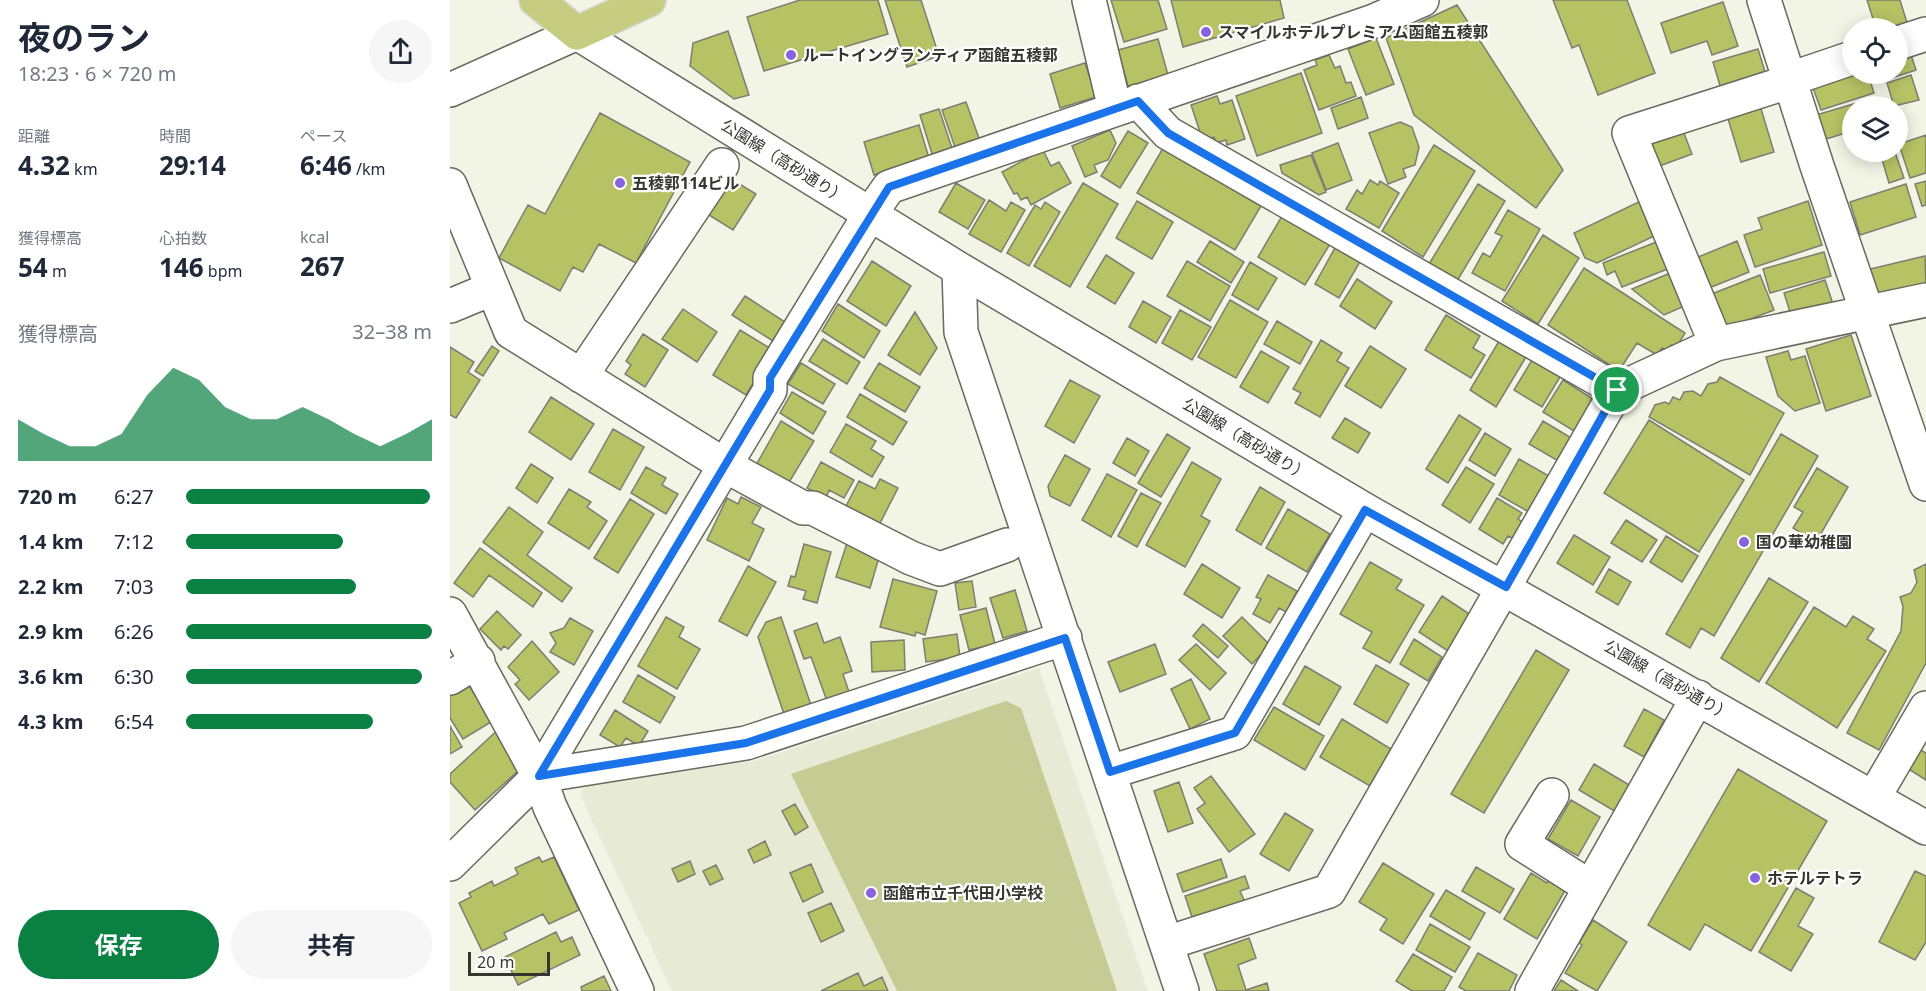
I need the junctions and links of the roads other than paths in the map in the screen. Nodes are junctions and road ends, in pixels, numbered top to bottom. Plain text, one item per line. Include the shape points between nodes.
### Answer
1 (536, 0) edge
2 (649, 0) edge
3 (1089, 0) edge
4 (1422, 0) edge
5 (1764, 0) edge
6 (577, 33) junction
7 (1926, 33) edge
8 (1908, 39) edge
9 (1842, 61) edge
10 (1783, 82) junction
11 (450, 90) edge
12 (1127, 105) junction
13 (722, 165) dead end
14 (450, 185) edge
15 (870, 214) junction
16 (959, 269) junction
17 (491, 289) junction
18 (1926, 300) edge
19 (450, 306) edge
20 (1868, 313) junction
21 (1716, 344) junction
22 (581, 376) junction
23 (1617, 390) junction
24 (726, 466) junction
25 (1926, 484) edge
26 (1365, 510) junction
27 (1007, 545) dead end
28 (1506, 587) junction
29 (450, 614) edge
30 (1065, 638) junction
31 (478, 661) junction
32 (450, 678) edge
33 (1698, 697) junction
34 (1926, 708) edge
35 (1110, 772) junction
36 (539, 776) junction
37 (1552, 795) dead end
38 (1874, 797) junction
39 (1926, 828) edge
40 (450, 864) edge
41 (1590, 887) junction
42 (1167, 943) junction
43 (638, 991) edge
44 (1182, 991) edge
45 (1532, 991) edge

1 - 6 main road
2 - 6 main road
3 - 12 street
4 - 12 street via 1374,21
5 - 10 street
6 - 11 street
6 - 15 street, 公園線（高砂通り）
7 - 8 street
9 - 10 street
10 - 20 street
10 - 21 street via 1629,133
12 - 15 street via 889,187
12 - 23 street via 1168,133
13 - 22 street
14 - 17 street
15 - 16 street, 公園線（高砂通り）
15 - 24 street via 770,378 770,390
16 - 26 street, 公園線（高砂通り）
16 - 30 street via 961,332
17 - 19 street
17 - 22 street via 511,332
18 - 20 street
20 - 21 street
20 - 25 street
21 - 23 street
22 - 24 street
23 - 28 street
24 - 27 street via 802,508 813,508 940,569
24 - 36 street
26 - 28 street, 公園線（高砂通り）
26 - 35 street via 1235,733
28 - 33 street, 公園線（高砂通り）
28 - 42 street via 1329,891
29 - 31 street
30 - 35 street
30 - 36 street via 746,743
31 - 32 street
31 - 36 street
33 - 38 street, 公園線（高砂通り）
33 - 41 street
34 - 38 street
35 - 42 street
36 - 40 street
36 - 43 street
37 - 41 street via 1522,844
38 - 39 street, 公園線（高砂通り）
41 - 45 street
42 - 44 street

